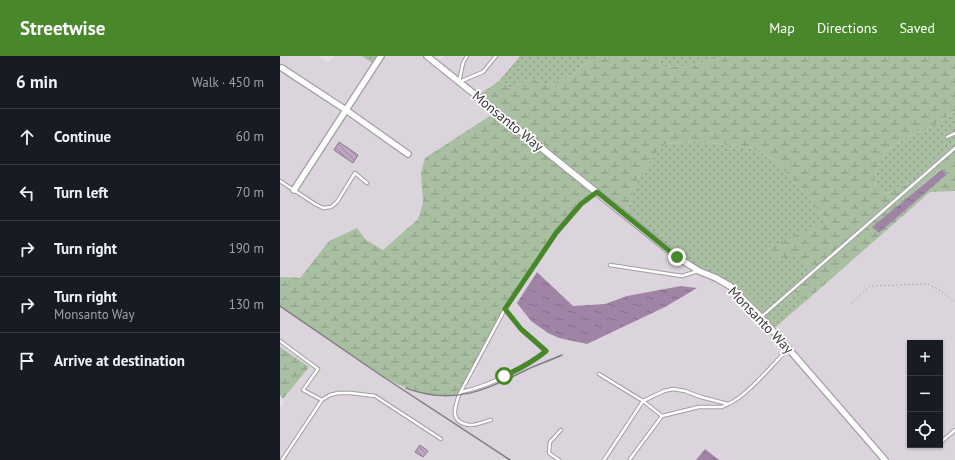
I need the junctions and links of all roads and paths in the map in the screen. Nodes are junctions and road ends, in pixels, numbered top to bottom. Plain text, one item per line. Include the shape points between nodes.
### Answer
1 (381, 56) edge
2 (427, 56) edge
3 (468, 56) edge
4 (496, 56) edge
5 (281, 67) edge
6 (459, 82) junction
7 (346, 110) junction
8 (955, 133) edge
9 (947, 137) dead end
10 (955, 148) edge
11 (408, 154) dead end
12 (280, 180) edge
13 (367, 183) dead end
14 (294, 190) junction
15 (597, 192) junction
16 (610, 266) dead end
17 (699, 271) junction
18 (955, 302) edge
19 (851, 303) dead end
20 (505, 309) junction
21 (761, 317) junction
22 (280, 341) edge
23 (788, 348) junction
24 (599, 374) dead end
25 (460, 392) junction
26 (322, 400) junction
27 (642, 401) junction
28 (728, 404) junction
29 (662, 416) junction
30 (491, 420) dead end
31 (561, 430) dead end
32 (955, 430) edge
33 (441, 439) dead end
34 (943, 440) edge
35 (630, 459) dead end
36 (282, 460) edge
37 (559, 460) edge
38 (604, 460) edge
39 (885, 460) edge

1 - 7 street
2 - 6 street, Monsanto Way
3 - 6 lane via 463,63
4 - 6 lane via 483,72
5 - 7 street
6 - 15 street, Monsanto Way
7 - 11 street
7 - 14 street
8 - 9 lane
10 - 21 lane
12 - 14 lane
13 - 14 lane via 355,174 337,202 331,207 323,208
15 - 17 street, Monsanto Way via 677,257
15 - 20 lane via 581,204 556,233
16 - 17 lane via 682,276
17 - 21 street, Monsanto Way via 730,286
18 - 19 path via 928,284 870,286
20 - 25 lane
20 - 25 lane via 521,329 546,351 520,369 483,386
21 - 23 street, Monsanto Way
22 - 26 lane via 318,369 303,390
23 - 28 lane via 759,380
23 - 39 street, Monsanto Way
24 - 27 lane
25 - 30 lane via 454,409 455,416 460,421 470,425
26 - 33 lane via 330,395 351,392 375,396
26 - 36 lane
27 - 28 lane via 673,389
27 - 29 lane
27 - 38 lane
28 - 29 lane via 722,407 699,407
29 - 35 lane
31 - 37 lane via 550,442 549,453
32 - 34 lane

